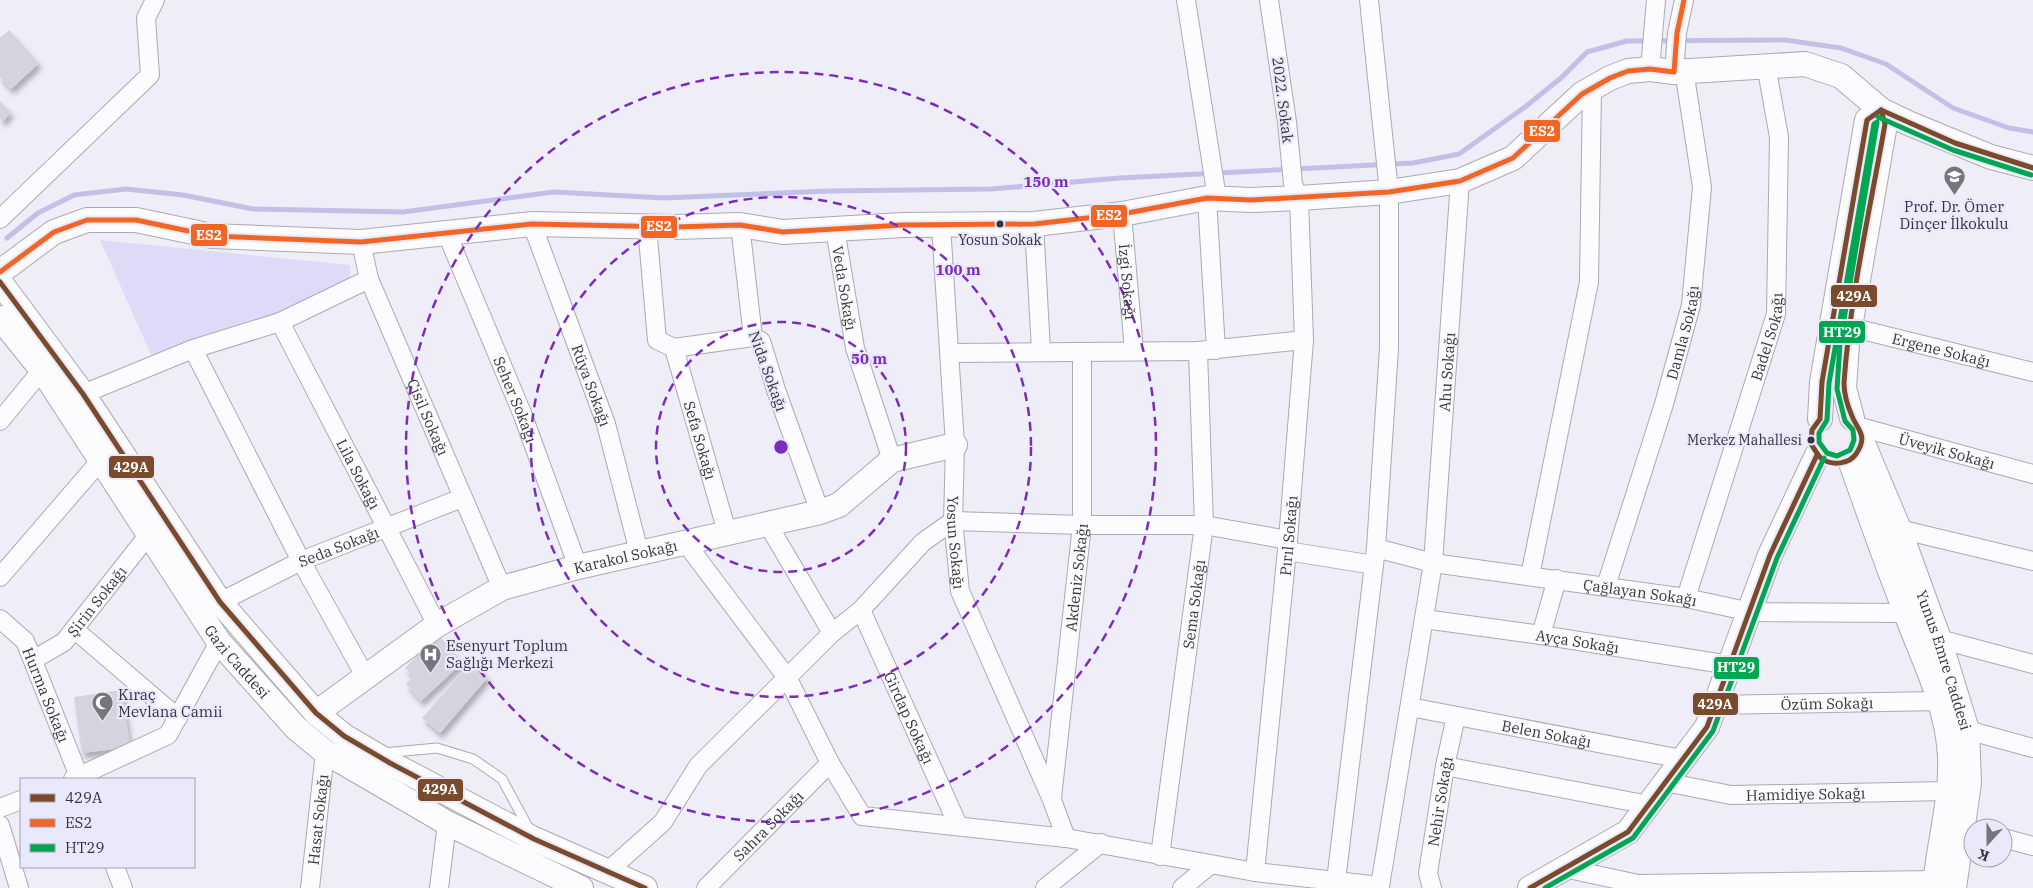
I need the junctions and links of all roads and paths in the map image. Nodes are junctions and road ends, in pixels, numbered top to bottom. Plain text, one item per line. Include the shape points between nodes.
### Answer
1 (155, 0) edge
2 (1186, 0) edge
3 (1269, 0) edge
4 (1369, 0) edge
5 (1656, 0) edge
6 (1684, 0) edge
7 (1650, 65) junction
8 (1766, 65) junction
9 (1678, 67) junction
10 (1592, 88) junction
11 (1881, 110) junction
12 (2033, 168) edge
13 (1460, 181) junction
14 (1388, 187) junction
15 (1296, 191) junction
16 (1214, 195) junction
17 (1122, 214) junction
18 (0, 219) edge
19 (532, 224) junction
20 (1034, 224) junction
21 (740, 225) junction
22 (941, 225) junction
23 (647, 226) junction
24 (835, 229) junction
25 (446, 234) junction
26 (361, 242) junction
27 (0, 272) edge
28 (368, 279) junction
29 (0, 282) edge
30 (0, 318) edge
31 (280, 322) junction
32 (1850, 327) junction
33 (753, 337) junction
34 (1304, 340) junction
35 (674, 348) junction
36 (192, 349) junction
37 (1134, 350) junction
38 (1216, 350) junction
39 (1041, 351) junction
40 (1198, 351) junction
41 (1082, 352) junction
42 (950, 353) junction
43 (42, 370) junction
44 (2033, 372) edge
45 (83, 394) junction
46 (1820, 419) junction
47 (0, 421) edge
48 (1856, 437) junction
49 (955, 446) junction
50 (1817, 455) junction
51 (892, 460) junction
52 (100, 461) junction
53 (2033, 474) edge
54 (462, 498) junction
55 (820, 512) junction
56 (953, 521) junction
57 (767, 523) junction
58 (1082, 525) junction
59 (1204, 525) junction
60 (387, 528) junction
61 (1899, 529) junction
62 (727, 532) junction
63 (150, 533) junction
64 (685, 542) junction
65 (1287, 546) junction
66 (1376, 548) junction
67 (639, 552) junction
68 (300, 561) junction
69 (2033, 561) edge
70 (1434, 563) junction
71 (1374, 565) junction
72 (578, 567) junction
73 (1530, 576) junction
74 (0, 577) edge
75 (1556, 579) junction
76 (1606, 586) junction
77 (502, 588) junction
78 (1686, 598) junction
79 (220, 602) junction
80 (861, 610) junction
81 (1750, 612) junction
82 (1906, 614) junction
83 (0, 619) edge
84 (1424, 619) junction
85 (438, 625) junction
86 (74, 629) junction
87 (832, 633) junction
88 (1541, 635) junction
89 (1939, 640) junction
90 (219, 642) junction
91 (33, 660) junction
92 (2033, 664) edge
93 (1730, 665) junction
94 (365, 676) junction
95 (788, 679) junction
96 (1940, 700) junction
97 (1715, 705) junction
98 (1410, 707) junction
99 (316, 712) junction
100 (1456, 716) junction
101 (178, 718) junction
102 (1967, 730) junction
103 (2033, 748) edge
104 (325, 752) junction
105 (375, 754) junction
106 (1682, 759) junction
107 (830, 763) junction
108 (1445, 766) junction
109 (78, 778) edge
110 (80, 778) edge
111 (1665, 782) junction
112 (1949, 791) junction
113 (20, 800) edge
114 (1052, 800) junction
115 (1648, 804) junction
116 (0, 808) edge
117 (1967, 818) edge
118 (447, 823) junction
119 (0, 825) edge
120 (958, 825) junction
121 (1963, 837) edge
122 (534, 838) junction
123 (1066, 838) junction
124 (2013, 841) edge
125 (1102, 843) junction
126 (2033, 846) edge
127 (1160, 856) junction
128 (1210, 865) junction
129 (116, 868) edge
130 (1564, 868) junction
131 (608, 871) junction
132 (1255, 872) junction
133 (1332, 885) edge
134 (1942, 885) edge
135 (572, 886) edge
136 (19, 888) edge
137 (123, 888) edge
138 (310, 888) edge
139 (439, 888) edge
140 (644, 888) edge
141 (706, 888) edge
142 (1045, 888) edge
143 (1182, 888) edge
144 (1432, 888) edge
145 (1530, 888) edge

1 - 18 street via 146,18 150,75
2 - 16 street via 1212,158
3 - 15 street, 2022. Sokak
4 - 14 street
5 - 7 street
6 - 9 street, Damla Sokağı via 1677,33
7 - 9 street
7 - 10 street via 1610,78
8 - 9 street
8 - 11 street via 1805,64 1842,76
8 - 78 street, Badel Sokağı via 1779,138 1776,314
9 - 76 street, Damla Sokağı via 1702,187 1691,305 1664,404
10 - 13 street via 1513,158
10 - 73 street via 1589,282
11 - 12 street via 1941,138 1991,157
11 - 32 street via 1884,131
11 - 46 street via 1867,120 1822,382
13 - 14 street
13 - 70 street, Ahu Sokağı
14 - 15 street
14 - 66 street via 1389,348
15 - 16 street via 1251,200
15 - 34 street, Pırıl Sokağı
16 - 17 street
16 - 38 street
17 - 20 street
17 - 37 street, İzgi Sokağı
19 - 23 street
19 - 25 street
19 - 67 street, Rüya Sokağı via 606,424
20 - 22 street
20 - 39 street
21 - 23 street
21 - 24 street via 782,232
21 - 33 street, Nida Sokağı
22 - 24 street
22 - 42 street, Yosun Sokağı
23 - 35 street via 657,340
24 - 51 street, Veda Sokağı via 854,348
25 - 26 street
25 - 72 street, Seher Sokağı via 522,413
26 - 27 street via 212,236 136,220 87,220 54,232
26 - 28 street, Çisil Sokağı
28 - 31 street
28 - 54 street, Çisil Sokağı
29 - 45 street, Gazi Caddesi
30 - 43 street, Gazi Caddesi
31 - 36 street
31 - 60 street, Lila Sokağı
32 - 44 street, Ergene Sokağı
32 - 48 street via 1844,388
33 - 35 street
33 - 55 street, Nida Sokağı via 761,341
34 - 38 street
34 - 65 street, Pırıl Sokağı
35 - 62 street, Sefa Sokağı
36 - 45 street
36 - 68 street
37 - 40 street
37 - 41 street
38 - 40 street
39 - 41 street
39 - 42 street
40 - 59 street, Sema Sokağı
41 - 58 street, Akdeniz Sokağı
42 - 49 street, Yosun Sokağı
43 - 47 street
43 - 52 street, Gazi Caddesi
45 - 79 street, Gazi Caddesi
46 - 48 street via 1836,412
46 - 50 street via 1811,437
48 - 50 street via 1836,464
48 - 53 street, Üveyik Sokağı
48 - 61 street, Yunus Emre Caddesi
48 - 82 street, Yunus Emre Caddesi
49 - 51 street, Karakol Sokağı
49 - 56 street, Yosun Sokağı
50 - 81 street via 1770,555
51 - 55 street, Karakol Sokağı via 839,504
52 - 63 street, Gazi Caddesi
52 - 74 street
54 - 60 street, Seda Sokağı
54 - 77 street, Çisil Sokağı
55 - 57 street, Karakol Sokağı
56 - 58 street
56 - 80 street via 923,542
56 - 114 street, Yosun Sokağı via 960,591
57 - 62 street, Karakol Sokağı
57 - 87 street
58 - 59 street
58 - 114 street, Akdeniz Sokağı
59 - 65 street
59 - 127 street, Sema Sokağı
60 - 68 street, Seda Sokağı
60 - 85 street, Lila Sokağı
61 - 69 street
61 - 89 street, Yunus Emre Caddesi
62 - 64 street, Karakol Sokağı
63 - 86 street, Şirin Sokağı
63 - 90 street, Gazi Caddesi
64 - 67 street, Karakol Sokağı
64 - 95 street
65 - 71 street
65 - 132 street, Pırıl Sokağı
66 - 70 street, Çağlayan Sokağı
66 - 71 street
67 - 72 street, Karakol Sokağı
68 - 79 street, Seda Sokağı
68 - 94 street
70 - 73 street, Çağlayan Sokağı
70 - 84 street, Ahu Sokağı
71 - 133 street
72 - 77 street, Karakol Sokağı
73 - 75 street, Çağlayan Sokağı
75 - 76 street, Çağlayan Sokağı
75 - 88 street
76 - 78 street, Çağlayan Sokağı
77 - 85 street, Karakol Sokağı
78 - 81 street, Çağlayan Sokağı
79 - 99 street, Gazi Caddesi
80 - 87 street
80 - 120 street, Girdap Sokağı
81 - 82 street, Çağlayan Sokağı
81 - 93 street
82 - 96 street, Yunus Emre Caddesi
83 - 91 street, Hurma Sokağı via 25,641
84 - 88 street, Ayça Sokağı
84 - 98 street, Ahu Sokağı
85 - 94 street, Karakol Sokağı
86 - 91 street, Şirin Sokağı via 64,642
86 - 101 street
87 - 95 street
88 - 93 street, Ayça Sokağı
89 - 92 street
89 - 102 street, Yunus Emre Caddesi
90 - 101 street
90 - 104 street, Gazi Caddesi via 296,728
91 - 109 street, Hurma Sokağı
93 - 97 street
94 - 99 street, Karakol Sokağı
95 - 107 street
95 - 131 street via 698,766 663,822
96 - 97 street, Özüm Sokağı
96 - 112 street, Yunus Emre Caddesi via 1950,756
97 - 106 street via 1706,727
98 - 100 street, Belen Sokağı
98 - 133 street, Ahu Sokağı via 1380,886
99 - 105 street, Gazi Caddesi via 344,736
100 - 106 street, Belen Sokağı
100 - 108 street, Nehir Sokağı
101 - 110 street via 168,735
102 - 103 street
102 - 117 street, Yunus Emre Caddesi
104 - 118 street, Gazi Caddesi
104 - 138 street, Hasat Sokağı
105 - 122 street, Gazi Caddesi
105 - 122 lane via 437,748 473,759 502,779
106 - 111 street
107 - 120 street via 862,816
107 - 141 street, Sahra Sokağı
108 - 115 street
108 - 144 street, Nehir Sokağı via 1428,873
111 - 112 street, Hamidiye Sokağı via 1730,795
111 - 115 street
112 - 134 street, Yunus Emre Caddesi
113 - 116 street
114 - 123 street, Yosun Sokağı
115 - 130 street via 1628,832
118 - 135 street, Gazi Caddesi
118 - 139 street
119 - 136 street
120 - 123 street
121 - 134 street, Yunus Emre Caddesi
122 - 131 street, Gazi Caddesi
123 - 125 street
124 - 126 street
125 - 127 street
125 - 142 street
127 - 128 street
128 - 132 street
128 - 143 street
129 - 137 street
130 - 134 street via 1638,884
130 - 145 street
131 - 140 street, Gazi Caddesi
132 - 133 street

